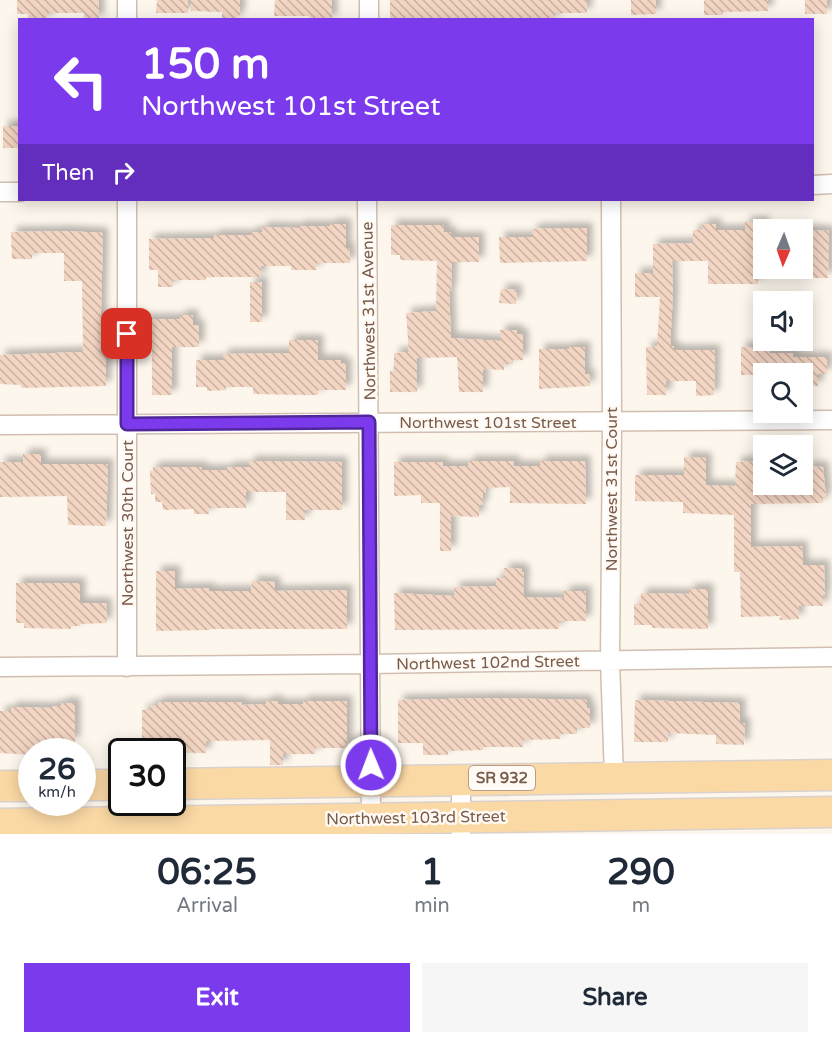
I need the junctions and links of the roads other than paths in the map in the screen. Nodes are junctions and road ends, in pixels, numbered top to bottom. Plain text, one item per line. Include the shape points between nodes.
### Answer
1 (127, 0) edge
2 (369, 0) edge
3 (127, 18) edge
4 (369, 18) edge
5 (832, 184) edge
6 (814, 185) edge
7 (0, 192) edge
8 (18, 192) edge
9 (127, 201) edge
10 (367, 201) edge
11 (610, 201) edge
12 (832, 420) edge
13 (369, 422) junction
14 (612, 423) junction
15 (127, 424) junction
16 (0, 425) edge
17 (832, 657) edge
18 (610, 660) junction
19 (369, 664) junction
20 (127, 666) junction
21 (0, 667) edge
22 (832, 775) edge
23 (614, 778) junction
24 (461, 779) junction
25 (371, 781) junction
26 (186, 784) edge
27 (0, 786) edge
28 (18, 786) edge
29 (832, 812) edge
30 (371, 818) junction
31 (74, 820) edge
32 (0, 824) edge
33 (655, 824) edge
34 (461, 825) edge
35 (270, 827) edge

1 - 3 street
2 - 4 street
5 - 6 street
7 - 8 street
9 - 15 street, Northwest 30th Court
10 - 13 street, Northwest 31st Avenue
11 - 14 street, Northwest 31st Court
12 - 14 street, Northwest 101st Street
13 - 14 street, Northwest 101st Street
13 - 15 street, Northwest 101st Street
13 - 19 street, Northwest 31st Avenue
14 - 18 street, Northwest 31st Court
15 - 16 street, Northwest 101st Street
15 - 20 street, Northwest 30th Court
17 - 18 street, Northwest 102nd Street
18 - 19 street, Northwest 102nd Street
18 - 23 street, Northwest 31st Court
19 - 20 street, Northwest 102nd Street
19 - 25 street, Northwest 31st Avenue
20 - 21 street, Northwest 102nd Street
22 - 23 main road, SR 932
23 - 24 main road, SR 932
24 - 25 main road, SR 932
24 - 34 street
25 - 26 main road, SR 932
25 - 30 street, Northwest 31st Avenue
27 - 28 main road
29 - 33 main road, Northwest 103rd Street
30 - 34 main road, Northwest 103rd Street
30 - 35 main road, Northwest 103rd Street
31 - 32 main road, Northwest 103rd Street
31 - 35 main road, Northwest 103rd Street
33 - 34 main road, Northwest 103rd Street

